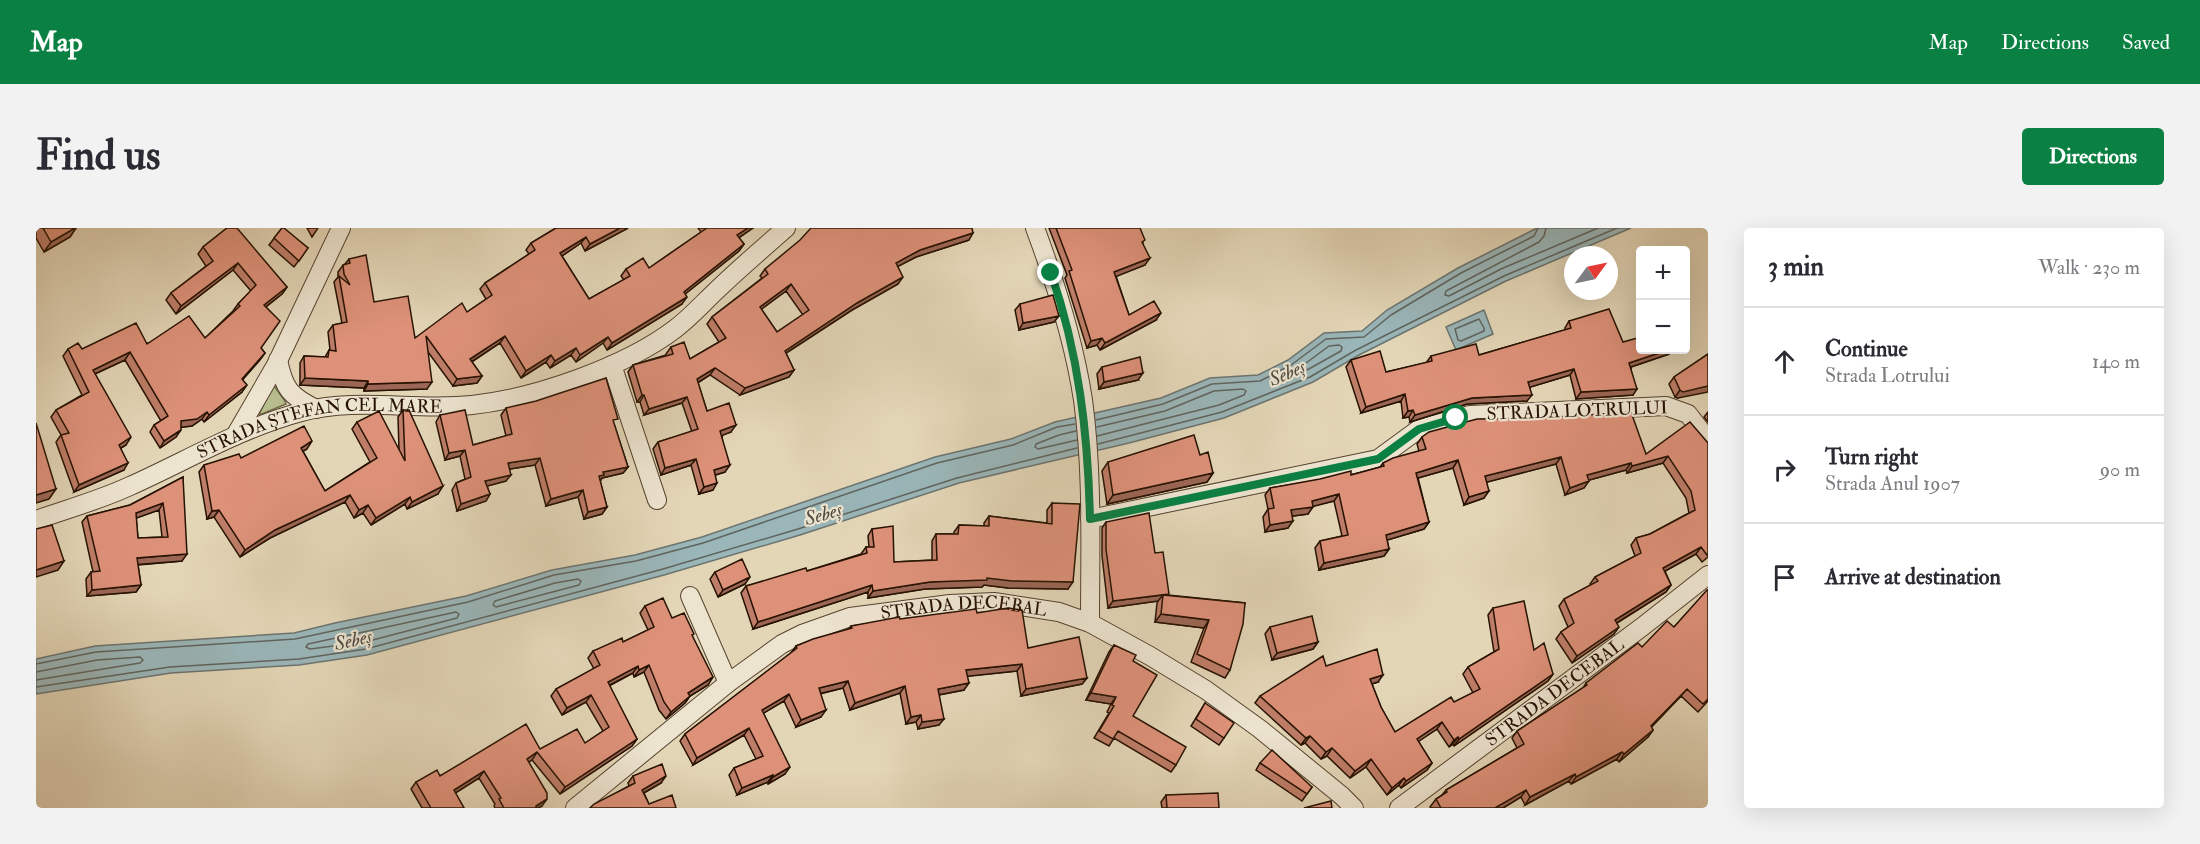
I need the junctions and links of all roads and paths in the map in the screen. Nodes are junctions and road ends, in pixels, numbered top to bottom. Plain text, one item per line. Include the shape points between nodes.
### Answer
1 (342, 228) edge
2 (786, 228) edge
3 (1035, 228) edge
4 (278, 360) junction
5 (612, 365) junction
6 (316, 408) junction
7 (235, 436) junction
8 (1708, 440) edge
9 (657, 500) dead end
10 (1090, 519) junction
11 (36, 520) edge
12 (1708, 575) edge
13 (690, 596) dead end
14 (1090, 623) junction
15 (728, 683) junction
16 (575, 808) edge
17 (1354, 808) edge
18 (1399, 808) edge

1 - 4 street
2 - 5 street, STRADA ȘTEFAN CEL MARE via 676,329
3 - 10 street via 1057,291 1083,400
4 - 6 street via 282,379 292,395
4 - 7 street
5 - 6 street, STRADA ȘTEFAN CEL MARE via 541,390 472,405 363,404
5 - 9 street
6 - 7 street, STRADA ȘTEFAN CEL MARE
7 - 11 street, STRADA ȘTEFAN CEL MARE via 128,487
8 - 10 street, STRADA LOTRULUI via 1688,414 1666,406 1470,415 1419,429 1378,459
10 - 14 street
12 - 18 street, STRADA DECEBAL
13 - 15 street
14 - 15 street, STRADA DECEBAL via 1059,612 994,602 850,617 782,644
14 - 17 street, STRADA DECEBAL via 1206,690
15 - 16 street, STRADA DECEBAL

